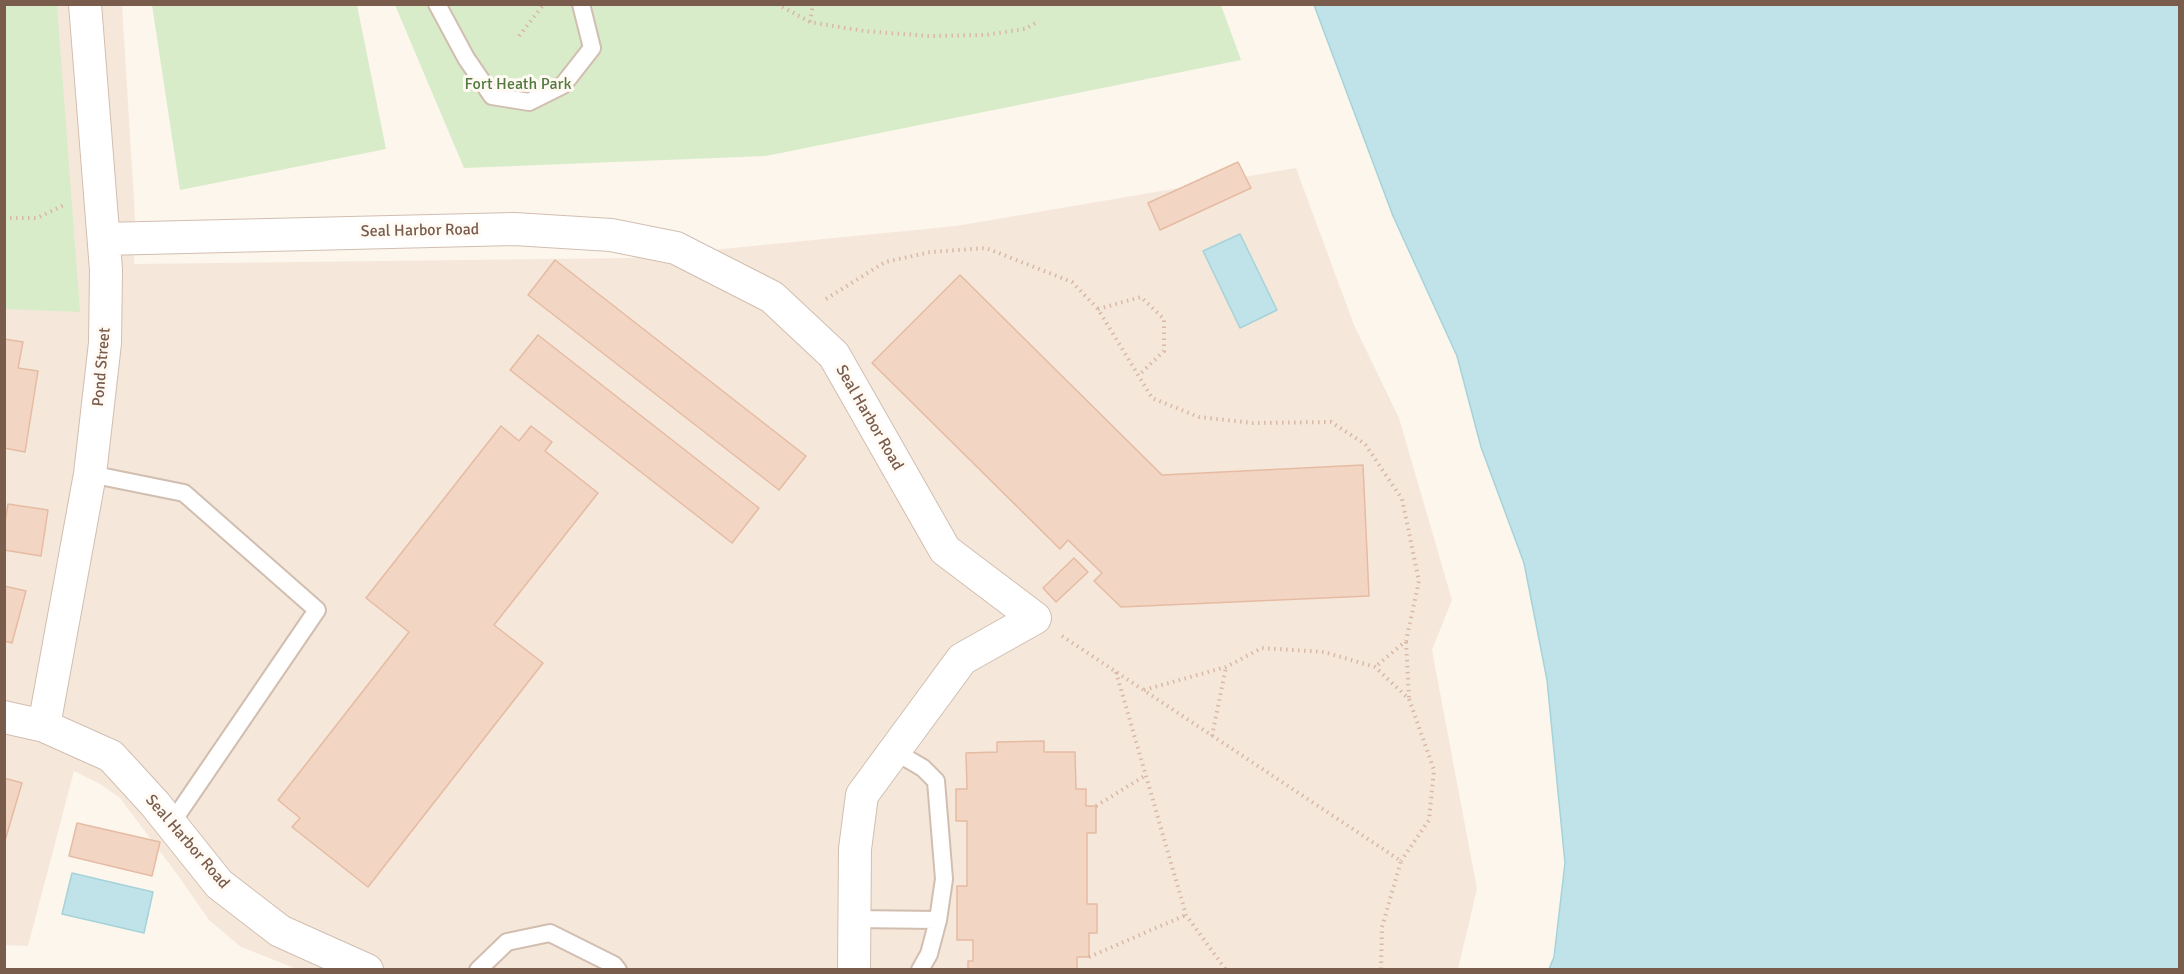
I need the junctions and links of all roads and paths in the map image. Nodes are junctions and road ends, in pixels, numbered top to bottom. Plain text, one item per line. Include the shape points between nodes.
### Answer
1 (85, 4) edge
2 (437, 4) edge
3 (544, 4) edge
4 (581, 4) edge
5 (777, 4) edge
6 (813, 4) edge
7 (1039, 21) dead end
8 (810, 22) junction
9 (519, 36) dead end
10 (99, 188) junction
11 (4, 219) edge
12 (104, 239) junction
13 (1098, 309) junction
14 (800, 323) junction
15 (1139, 375) junction
16 (90, 474) junction
17 (1035, 618) junction
18 (1406, 641) junction
19 (1226, 666) junction
20 (1374, 667) junction
21 (1116, 672) junction
22 (1143, 690) junction
23 (1409, 699) junction
24 (4, 717) edge
25 (44, 726) junction
26 (1212, 736) junction
27 (894, 751) junction
28 (1146, 776) junction
29 (1096, 806) dead end
30 (171, 824) junction
31 (1401, 861) junction
32 (1186, 915) junction
33 (854, 919) junction
34 (938, 920) junction
35 (1089, 957) dead end
36 (367, 969) edge
37 (478, 969) edge
38 (618, 969) edge
39 (854, 969) edge
40 (920, 969) edge
41 (1226, 969) edge
42 (1382, 969) edge

1 - 10 street, Pond Street
2 - 4 lane via 492,96 529,102 563,85 592,48
3 - 9 path
5 - 8 path
6 - 8 path
7 - 8 path via 1025,29 986,35 940,36 864,31
10 - 11 path via 37,218
10 - 12 street, Pond Street
12 - 14 street, Seal Harbor Road via 514,229 611,235 676,248 772,297
12 - 16 street, Pond Street via 105,343
13 - 14 path via 1072,282 986,248 931,252 885,262 822,302
13 - 15 path
13 - 15 path via 1141,297 1164,319 1164,351
14 - 17 street, Seal Harbor Road via 834,355 945,550
15 - 18 path via 1152,398 1199,417 1253,423 1330,422 1365,444 1402,499 1419,581
16 - 25 street, Pond Street
16 - 30 lane via 184,493 317,610
17 - 21 path
17 - 27 street via 962,659
18 - 20 path
18 - 23 path
19 - 20 path via 1262,648 1324,652
19 - 22 path
19 - 26 path
20 - 23 path
21 - 22 path
21 - 28 path
22 - 26 path
23 - 31 path via 1434,770 1429,820
24 - 25 street, Seal Harbor Road
25 - 30 street, Seal Harbor Road via 111,756
26 - 31 path
27 - 33 street via 862,795 855,849
27 - 34 lane via 923,768 936,781 944,879
28 - 29 path
28 - 32 path
30 - 36 street, Seal Harbor Road via 219,885 280,931
31 - 42 path via 1382,927
32 - 35 path
32 - 41 path
33 - 34 lane
33 - 39 street
34 - 40 lane via 929,954
37 - 38 lane via 507,942 550,933

